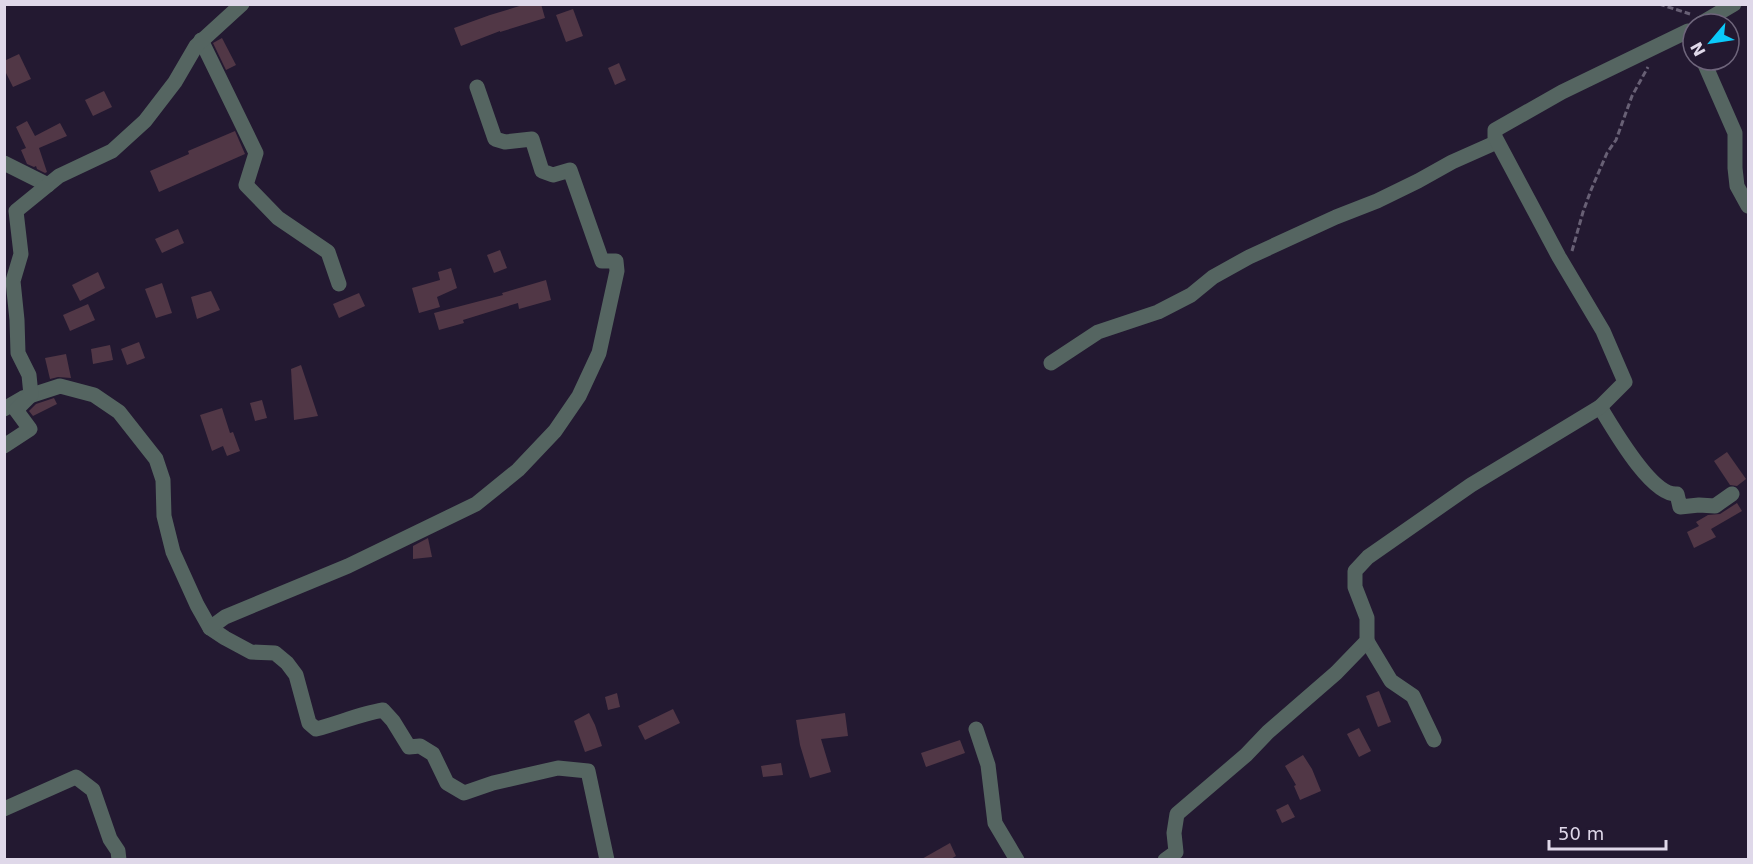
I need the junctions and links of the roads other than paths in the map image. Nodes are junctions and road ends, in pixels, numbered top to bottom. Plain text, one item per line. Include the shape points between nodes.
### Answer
1 (242, 4) edge
2 (1681, 36) edge
3 (201, 40) junction
4 (1708, 72) edge
5 (477, 87) dead end
6 (1497, 142) junction
7 (4, 164) edge
8 (48, 185) junction
9 (1749, 206) edge
10 (339, 284) dead end
11 (1051, 363) dead end
12 (31, 395) junction
13 (1600, 407) junction
14 (4, 409) edge
15 (4, 446) edge
16 (1732, 494) dead end
17 (210, 628) junction
18 (1367, 641) junction
19 (976, 729) dead end
20 (1434, 740) dead end
21 (4, 809) edge
22 (119, 860) edge
23 (608, 860) edge
24 (1017, 860) edge
25 (1165, 860) edge

1 - 3 street
2 - 6 street via 1562,92 1495,130
3 - 8 street via 145,121 112,151
3 - 10 street via 256,153 246,185 278,218 328,252
4 - 9 street via 1735,133 1737,186
5 - 17 street via 495,139 532,140 542,171 553,175 570,170 602,261 616,261 599,353 579,396 555,431 518,470 476,504 348,566 225,617
6 - 11 street via 1377,201 1249,257 1191,295 1158,312 1098,332
6 - 13 street via 1603,331 1625,382
7 - 8 street
8 - 12 street via 16,211 21,254 13,281 18,353 30,375
12 - 14 street
12 - 15 street via 16,410 30,429
12 - 17 street via 60,386 94,395 118,412 156,459 163,480 164,516 173,552
13 - 16 street via 1638,466 1657,486 1670,495 1677,494 1680,507 1715,506
13 - 18 street via 1471,485 1368,557 1355,571 1355,587 1367,618
17 - 23 street via 251,652 274,653 287,663 296,675 309,723 316,729 383,710 409,747 420,746 433,754 447,783 464,794 558,768 588,771
18 - 20 street via 1391,681 1413,696
18 - 25 street via 1177,814 1176,852
19 - 24 street via 988,765 995,823
21 - 22 street via 76,777 93,790

